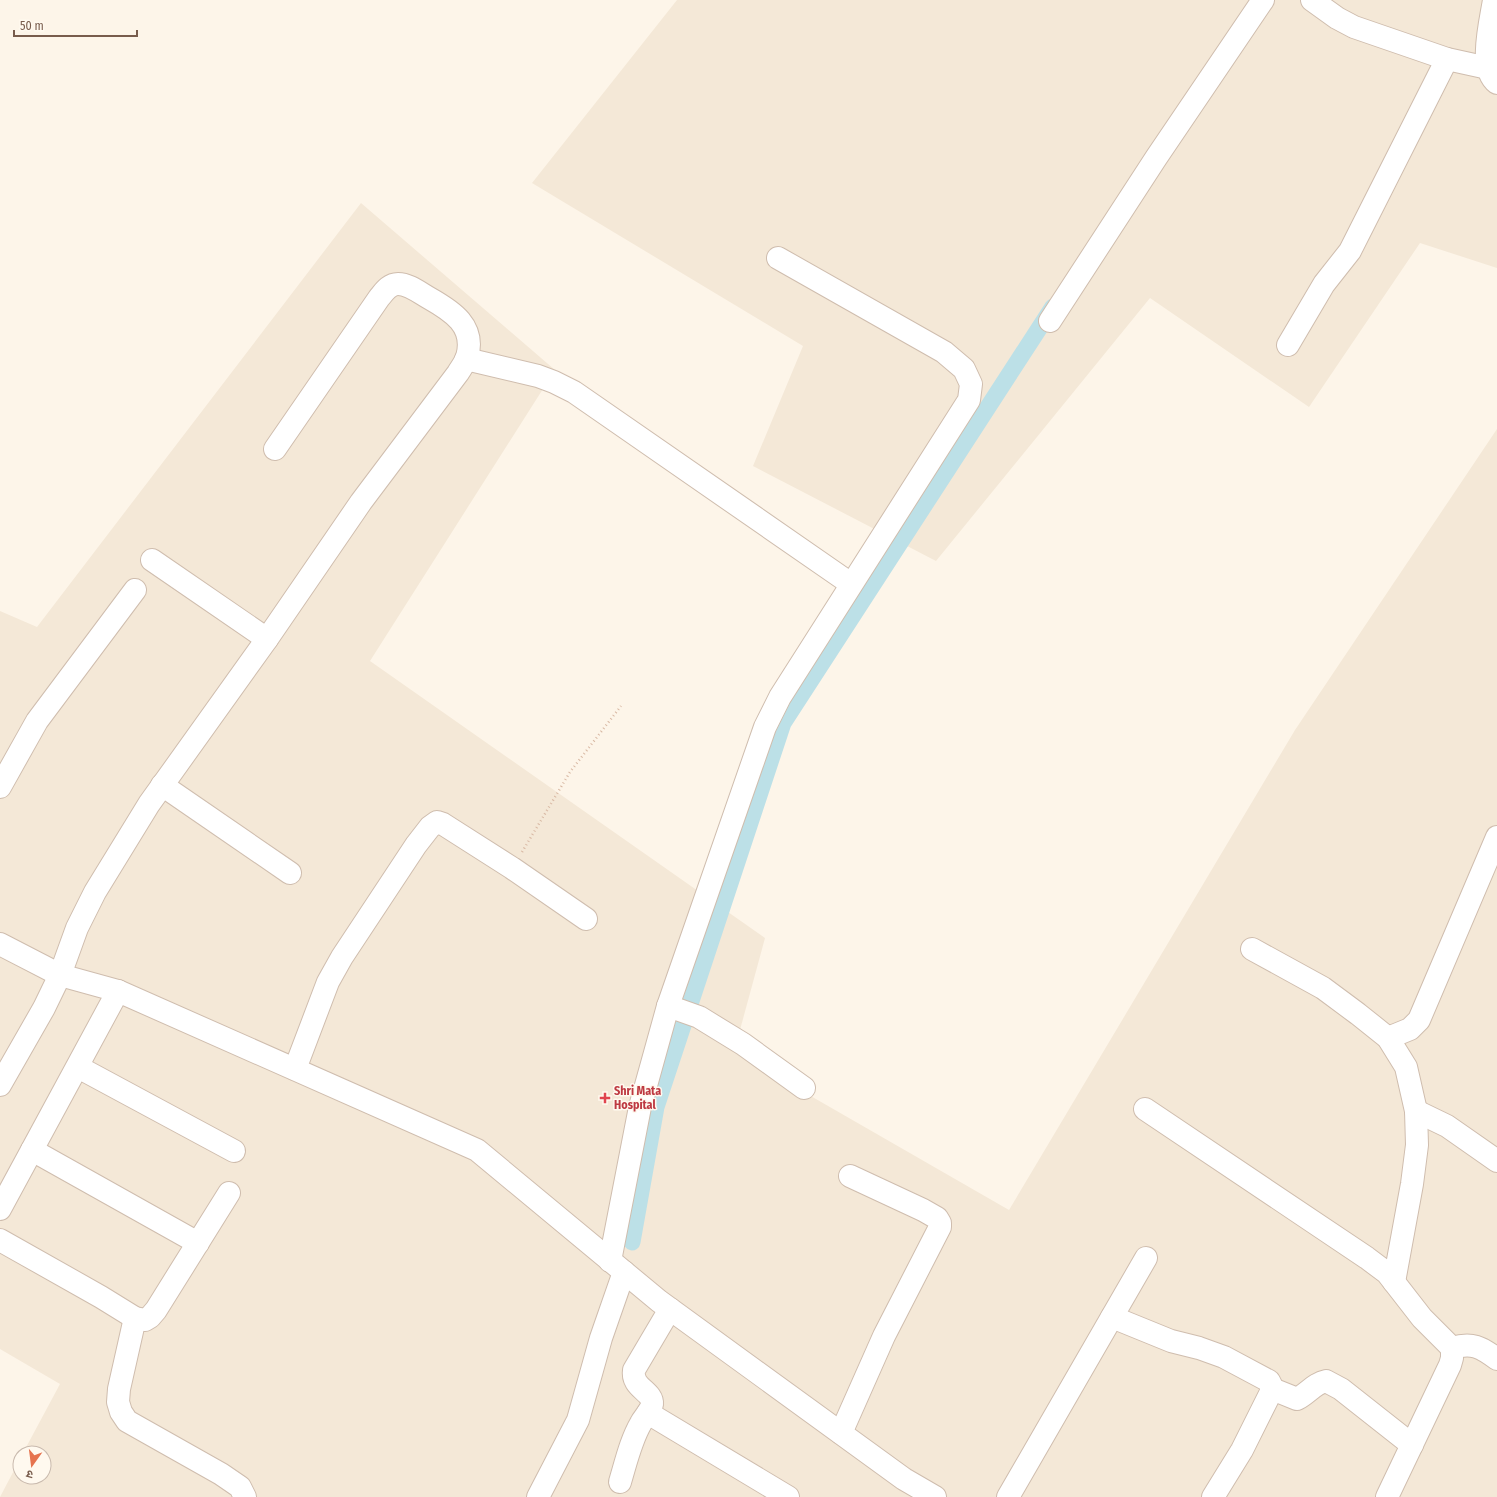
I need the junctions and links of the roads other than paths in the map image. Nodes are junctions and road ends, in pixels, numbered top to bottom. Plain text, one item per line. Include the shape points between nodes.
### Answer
1 (1263, 0) edge
2 (1312, 0) edge
3 (1494, 0) edge
4 (1447, 58) junction
5 (1493, 76) edge
6 (778, 258) dead end
7 (1050, 321) dead end
8 (1288, 345) dead end
9 (466, 358) junction
10 (275, 449) dead end
11 (152, 560) dead end
12 (851, 584) junction
13 (135, 590) dead end
14 (267, 639) junction
15 (162, 785) junction
16 (0, 787) edge
17 (1497, 837) edge
18 (290, 873) dead end
19 (586, 919) dead end
20 (0, 944) edge
21 (1252, 949) dead end
22 (60, 975) junction
23 (118, 991) junction
24 (677, 1009) junction
25 (1388, 1038) junction
26 (78, 1067) junction
27 (295, 1069) junction
28 (0, 1085) edge
29 (804, 1088) dead end
30 (1145, 1109) dead end
31 (1416, 1111) junction
32 (32, 1150) junction
33 (234, 1151) dead end
34 (1497, 1161) edge
35 (850, 1176) dead end
36 (229, 1193) dead end
37 (0, 1209) edge
38 (0, 1240) edge
39 (198, 1243) junction
40 (1146, 1258) dead end
41 (617, 1266) junction
42 (1394, 1282) junction
43 (670, 1309) junction
44 (1112, 1317) junction
45 (135, 1318) junction
46 (1452, 1348) junction
47 (1497, 1359) edge
48 (1272, 1389) junction
49 (648, 1413) junction
50 (841, 1433) junction
51 (1412, 1445) junction
52 (620, 1482) dead end
53 (246, 1497) edge
54 (538, 1497) edge
55 (788, 1497) edge
56 (935, 1497) edge
57 (1008, 1497) edge
58 (1213, 1497) edge
59 (1387, 1497) edge

1 - 7 street
2 - 4 street via 1336,18 1354,27
3 - 5 street via 1486,51
4 - 5 street
4 - 8 street via 1350,251 1320,290
6 - 12 street via 944,352 964,369 971,384 969,400
9 - 10 street via 469,343 466,331 459,319 447,308 409,287 397,284 388,287
9 - 12 street via 538,376 574,392
9 - 14 street via 458,374 361,502
11 - 14 street
12 - 24 street via 780,698 765,727
13 - 16 street via 37,721
14 - 15 street
15 - 18 street
15 - 22 street via 95,892 77,928
17 - 25 street via 1418,1020 1410,1028
19 - 27 street via 512,868 437,822 416,845 342,957 328,982
20 - 22 street
21 - 25 street via 1323,988
22 - 23 street
22 - 28 street
23 - 26 street
23 - 27 street
24 - 29 street via 699,1016
24 - 41 street via 640,1107
25 - 31 street via 1406,1067
26 - 32 street
26 - 33 street
27 - 41 street via 477,1150
30 - 42 street via 1367,1258 1387,1273
31 - 34 street via 1447,1126
31 - 42 street via 1417,1145 1412,1184
32 - 37 street
32 - 39 street
35 - 50 street via 923,1210 937,1218 940,1227 884,1336
36 - 39 street
38 - 45 street
39 - 45 street via 156,1310 145,1320
40 - 44 street
41 - 43 street
41 - 54 street via 578,1420
42 - 46 street via 1422,1318
43 - 49 street via 634,1370 636,1382 651,1399 652,1405
43 - 50 street
44 - 48 street via 1171,1341 1224,1357 1269,1381
44 - 57 street
45 - 53 street via 119,1389 118,1402 121,1412 127,1421 221,1474 240,1487
46 - 47 street via 1463,1344 1472,1345
46 - 51 street via 1450,1365
48 - 51 street via 1297,1399 1317,1384 1326,1381 1341,1389
48 - 58 street via 1242,1450
49 - 52 street via 637,1430
49 - 55 street
50 - 56 street via 904,1479
51 - 59 street

